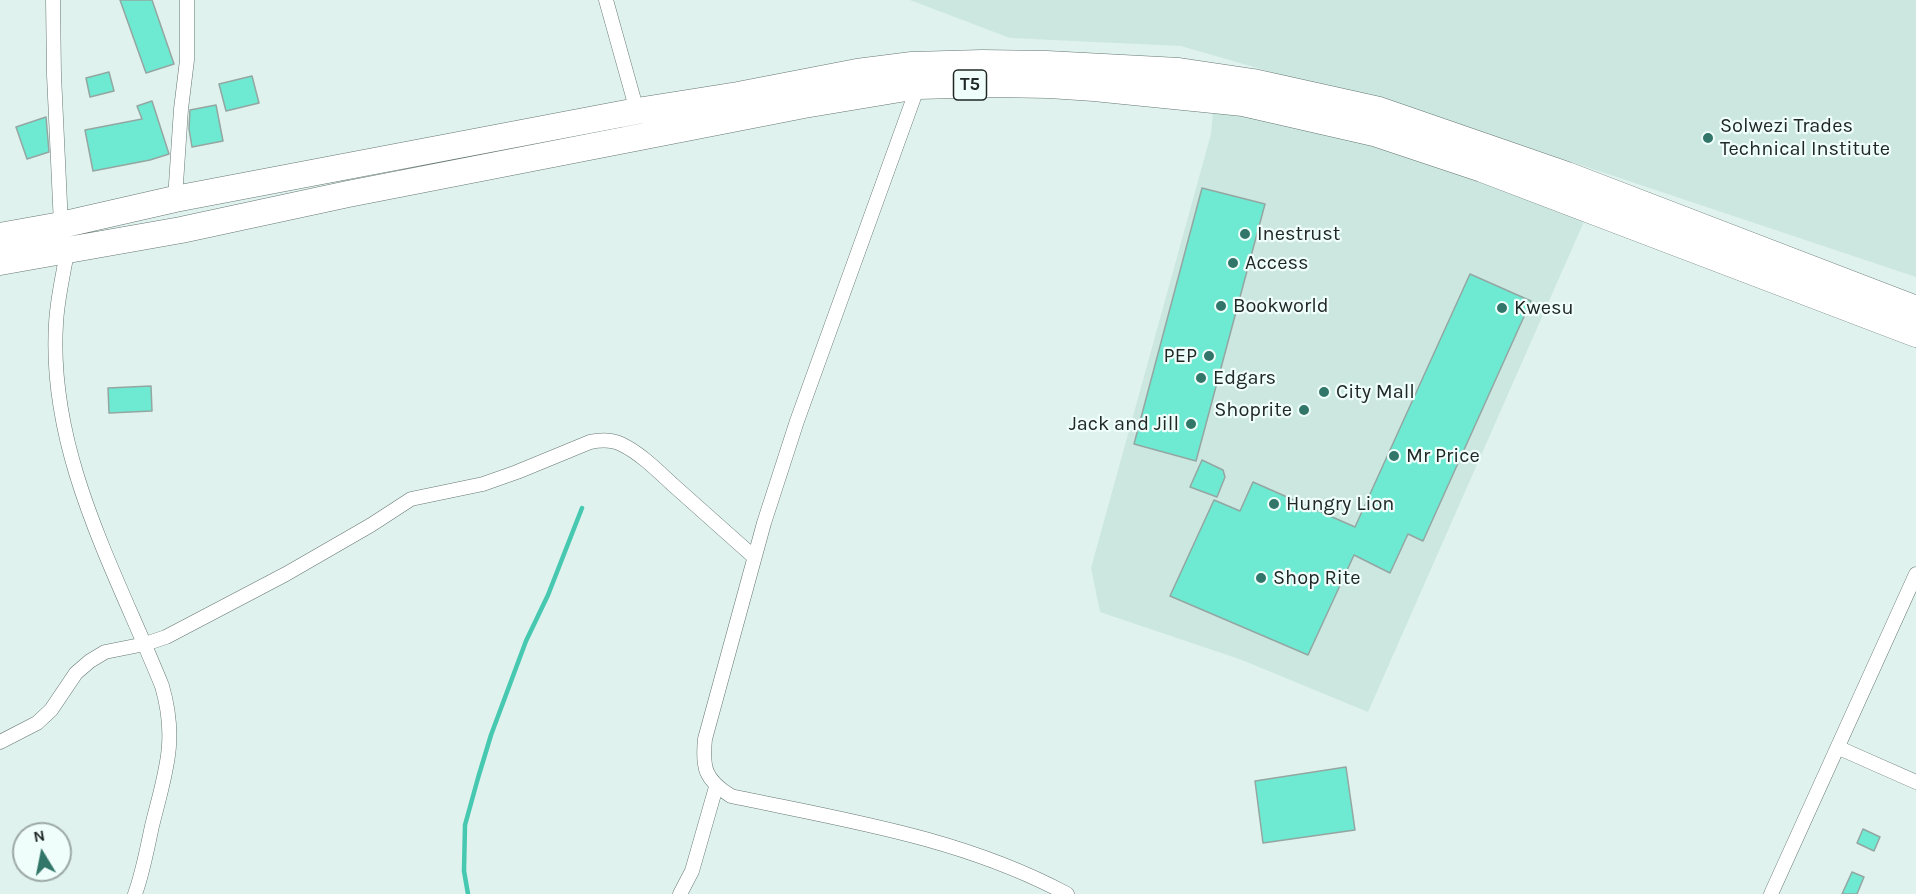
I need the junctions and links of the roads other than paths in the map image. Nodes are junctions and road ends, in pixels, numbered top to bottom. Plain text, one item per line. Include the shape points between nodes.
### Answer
1 (53, 0) edge
2 (187, 0) edge
3 (606, 0) edge
4 (918, 86) junction
5 (637, 111) junction
6 (175, 199) junction
7 (61, 225) junction
8 (0, 236) edge
9 (67, 252) junction
10 (0, 262) edge
11 (1916, 309) edge
12 (1916, 334) edge
13 (754, 557) junction
14 (1916, 574) edge
15 (145, 644) junction
16 (0, 742) edge
17 (1839, 748) junction
18 (1916, 782) edge
19 (716, 787) junction
20 (135, 894) edge
21 (680, 894) edge
22 (1067, 894) edge
23 (1771, 894) edge

1 - 7 street
2 - 6 street via 187,60
3 - 5 street
4 - 9 highway, T5 via 804,105
4 - 12 highway, T5 via 1094,88 1244,104 1316,118 1482,169
4 - 13 street via 797,421
5 - 6 highway, T5
5 - 11 highway, T5 via 912,65 981,63 1179,71 1253,82 1379,110 1497,150
6 - 7 highway, T5
7 - 8 highway, T5
9 - 10 highway, T5
9 - 15 street via 56,324 56,368 63,418 78,482 105,556
13 - 15 street via 644,460 620,443 602,440 483,483 411,499 286,574 166,637
13 - 19 street via 705,739 705,773
14 - 17 street
15 - 16 street via 105,652 90,661 76,673 44,717
15 - 20 street via 168,708 170,745
17 - 18 street
17 - 23 street
19 - 21 street via 692,871
19 - 22 street via 730,795 962,849

